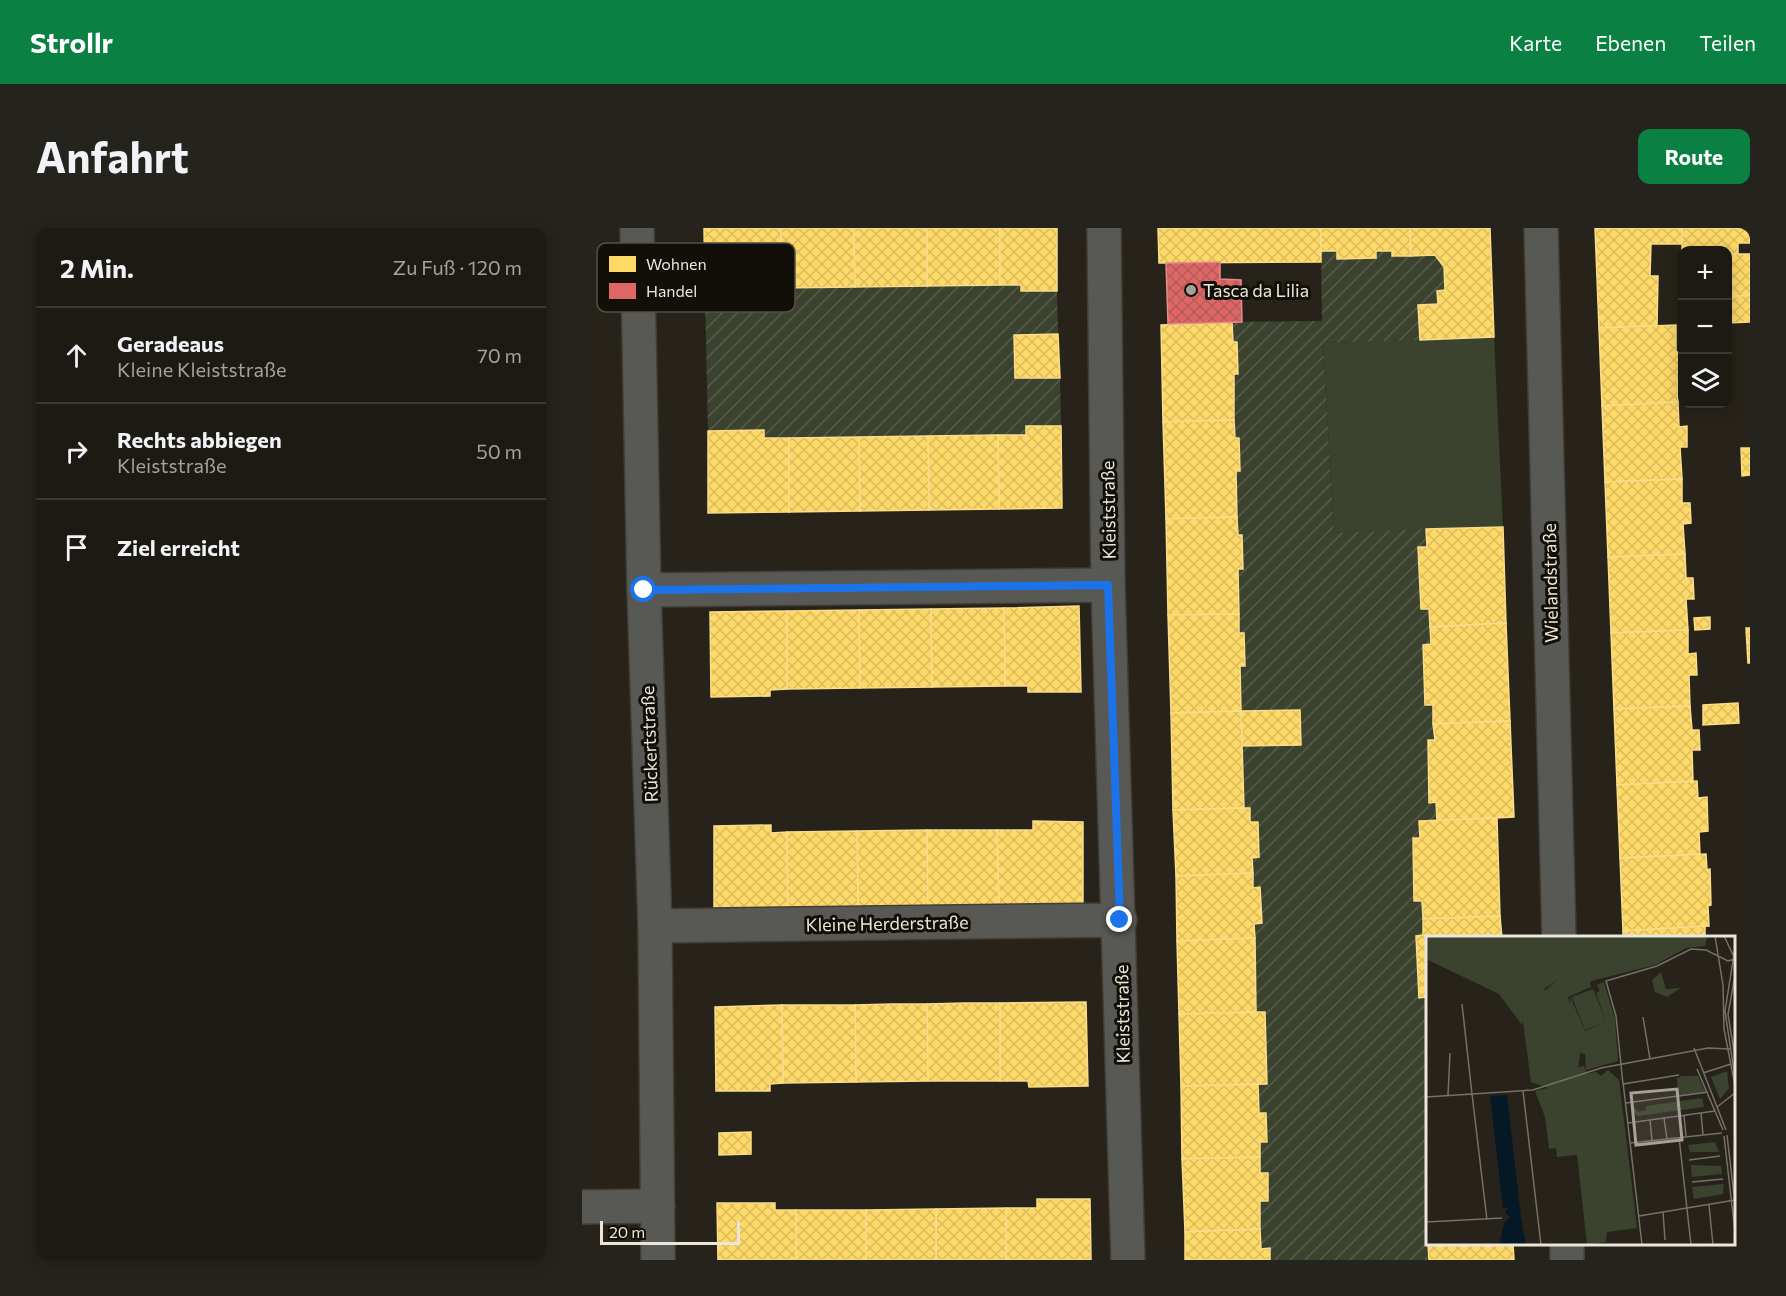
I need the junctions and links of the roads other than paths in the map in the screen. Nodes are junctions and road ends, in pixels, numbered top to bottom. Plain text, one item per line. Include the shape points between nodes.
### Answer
1 (637, 228) edge
2 (1104, 228) edge
3 (1541, 228) edge
4 (637, 243) edge
5 (639, 312) edge
6 (1108, 585) junction
7 (644, 590) junction
8 (1120, 920) junction
9 (655, 926) junction
10 (1559, 936) edge
11 (658, 1206) junction
12 (582, 1207) edge
13 (658, 1260) edge
14 (1128, 1260) edge

1 - 4 street, Rückertstraße
2 - 6 street, Kleiststraße
3 - 10 street, Wielandstraße
5 - 7 street, Rückertstraße
6 - 7 street
6 - 8 street, Kleiststraße
7 - 9 street, Rückertstraße
8 - 9 street, Kleine Herderstraße
8 - 14 street, Kleiststraße
9 - 11 street, Rückertstraße
11 - 12 street
11 - 13 street, Rückertstraße

